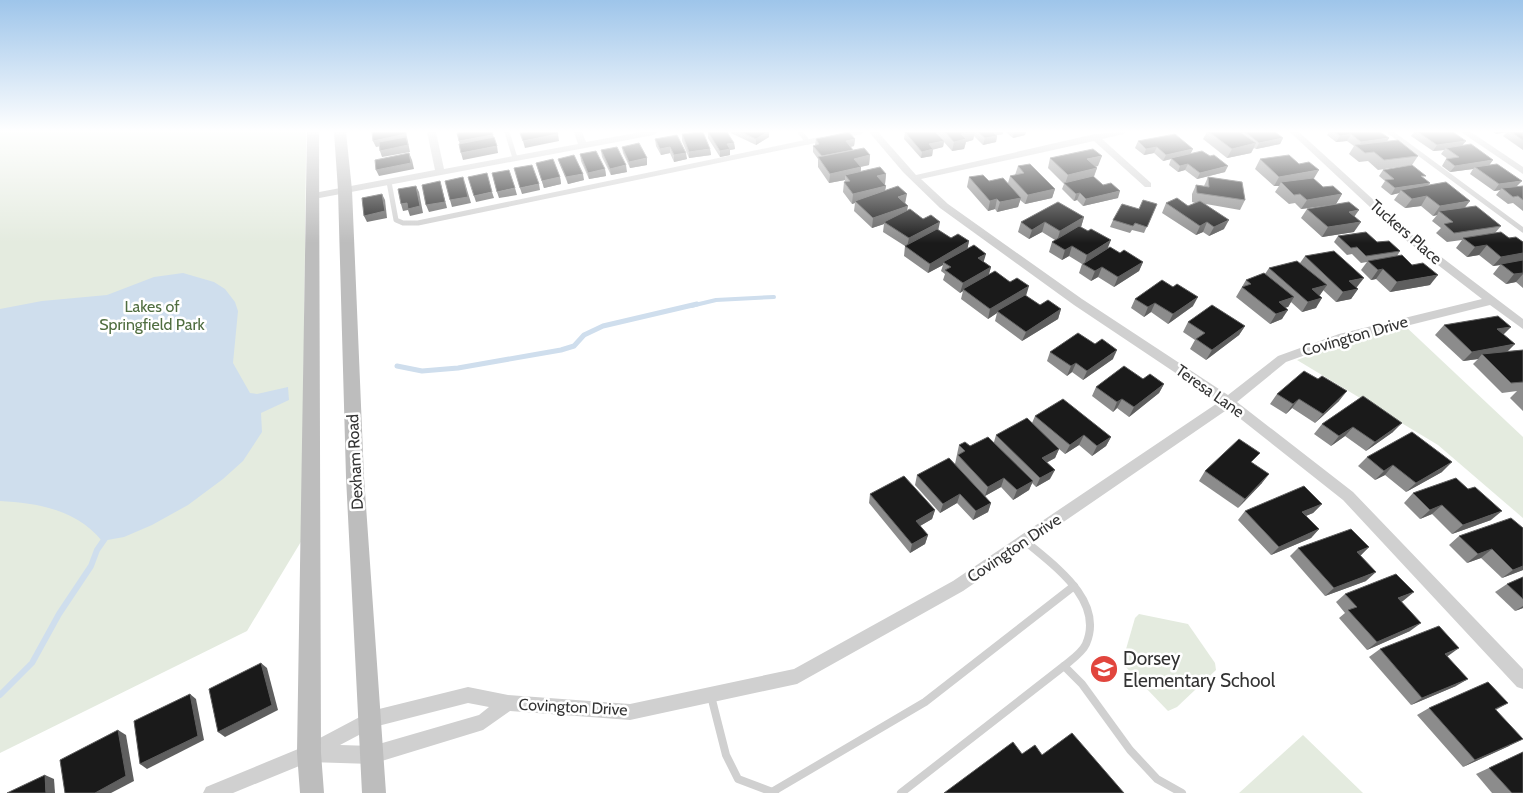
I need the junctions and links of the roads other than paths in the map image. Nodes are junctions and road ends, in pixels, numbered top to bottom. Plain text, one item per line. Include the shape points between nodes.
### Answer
1 (314, 169) edge
2 (343, 169) edge
3 (439, 169) edge
4 (456, 169) edge
5 (678, 169) edge
6 (906, 169) edge
7 (954, 169) edge
8 (1130, 169) edge
9 (1334, 169) edge
10 (1440, 169) edge
11 (440, 172) junction
12 (914, 178) junction
13 (389, 182) junction
14 (1148, 185) dead end
15 (345, 190) junction
16 (314, 196) junction
17 (1523, 230) edge
18 (1491, 301) junction
19 (1523, 325) edge
20 (1228, 402) junction
21 (1024, 541) junction
22 (1074, 586) junction
23 (1064, 666) junction
24 (1523, 681) edge
25 (711, 695) junction
26 (508, 703) junction
27 (370, 719) junction
28 (309, 753) junction
29 (372, 756) junction
30 (774, 792) edge
31 (212, 793) edge
32 (312, 793) edge
33 (374, 793) edge
34 (901, 793) edge
35 (1182, 793) edge

1 - 16 street
2 - 15 street, Dexham Road
3 - 11 street
4 - 11 street
5 - 13 lane via 418,223 396,220
6 - 12 street, Teresa Lane
7 - 12 street
8 - 14 street
9 - 18 street, Tuckers Place via 1407,236
10 - 17 lane
11 - 13 street
12 - 20 street, Teresa Lane via 944,206 1070,296
13 - 15 street
15 - 16 street
15 - 27 street, Dexham Road via 356,477
16 - 28 street
18 - 19 street, Tuckers Place
18 - 20 street, Covington Drive via 1338,338 1282,359
20 - 21 street, Covington Drive
20 - 24 street, Teresa Lane via 1348,496
21 - 22 lane
21 - 25 street, Covington Drive via 958,586 797,676
22 - 23 lane via 1091,618 1086,645
22 - 30 lane via 925,702
23 - 34 lane
23 - 35 lane via 1082,684 1130,750 1157,779
25 - 26 street, Covington Drive via 630,712
25 - 30 lane via 726,755 738,779
26 - 27 street, Covington Drive via 468,695
26 - 29 street, Covington Drive via 483,722
27 - 28 street, Covington Drive
27 - 29 street, Dexham Road
28 - 29 street, Covington Drive
28 - 31 street, Covington Drive
28 - 32 street
29 - 33 street, Dexham Road

